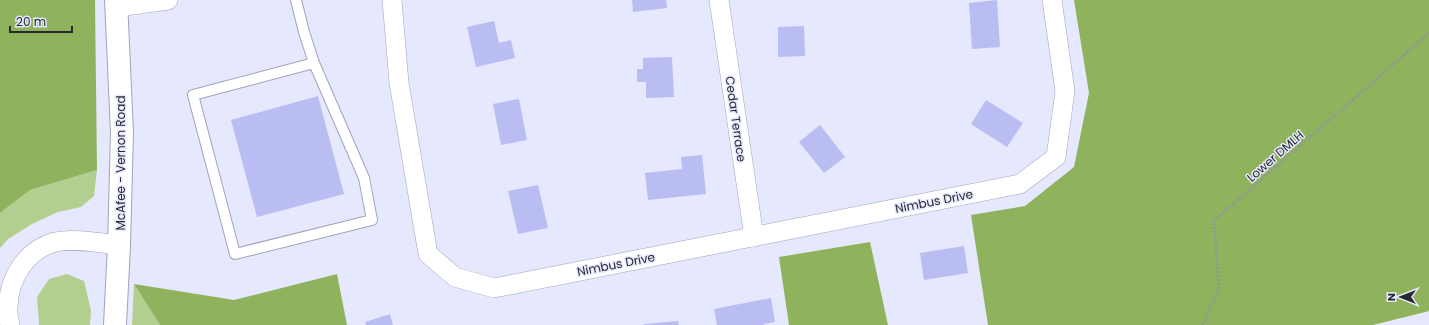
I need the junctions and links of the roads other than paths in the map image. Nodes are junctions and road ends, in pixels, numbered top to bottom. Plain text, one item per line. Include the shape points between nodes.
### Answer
1 (168, 0) edge
2 (296, 0) edge
3 (392, 0) edge
4 (719, 0) edge
5 (1052, 0) edge
6 (117, 4) edge
7 (314, 63) junction
8 (754, 237) junction
9 (119, 245) junction
10 (10, 325) edge
11 (115, 325) edge

1 - 6 street
2 - 7 lane
3 - 8 street, Nimbus Drive via 399,83 428,254 455,277 494,288
4 - 8 street, Cedar Terrace
5 - 8 street, Nimbus Drive via 1065,91 1056,157 1020,184
6 - 9 main road, McAfee - Vernon Road via 122,133
7 - 7 lane via 193,95 235,254 372,220 364,178
9 - 10 street via 56,242 31,255 13,280 7,308
9 - 11 main road, McAfee - Vernon Road

